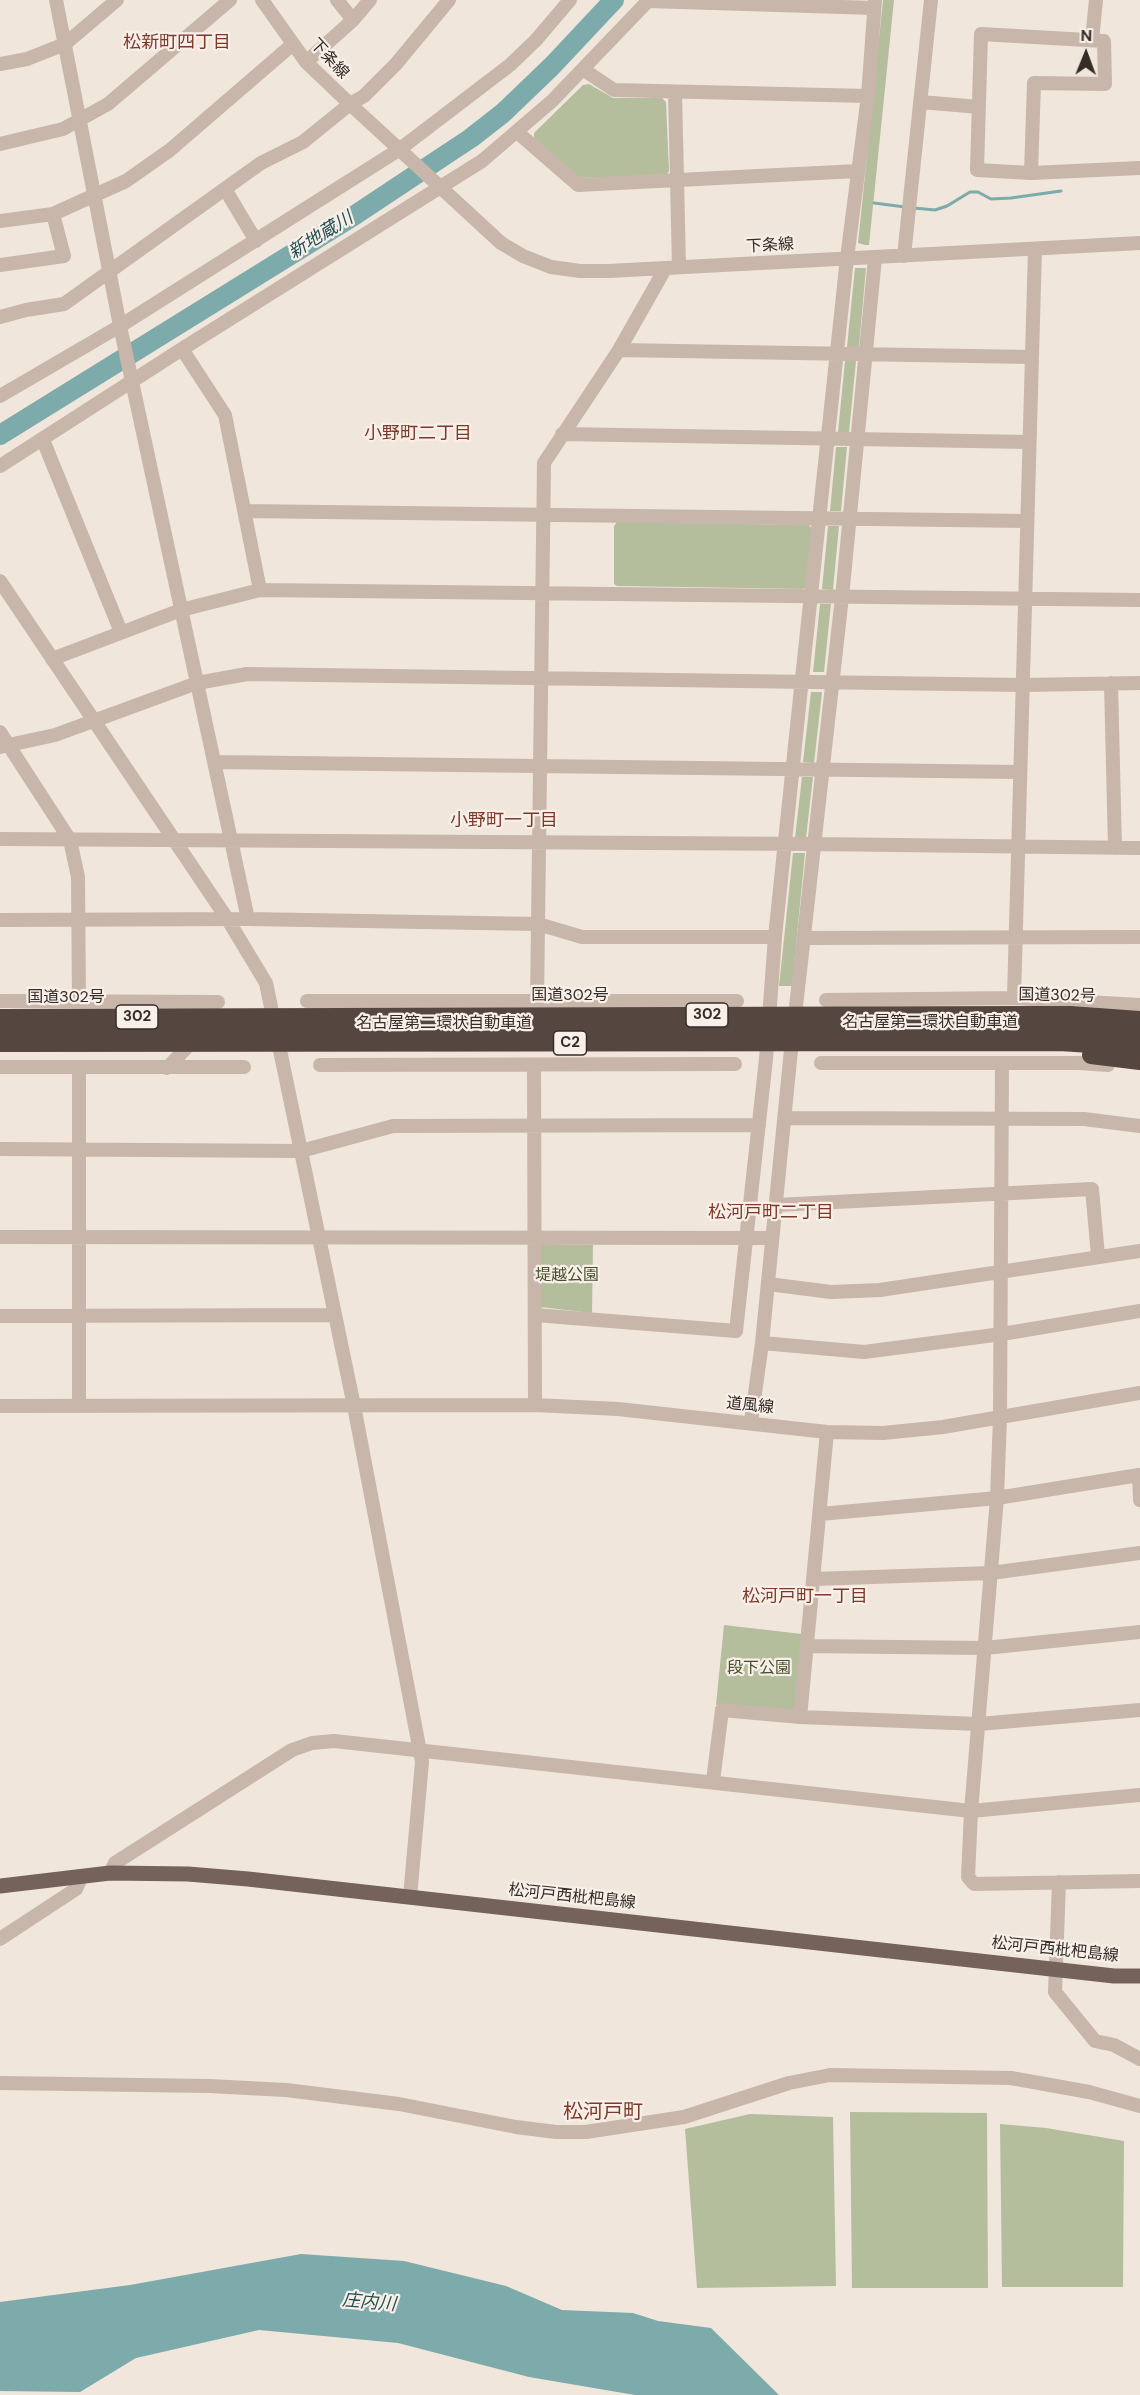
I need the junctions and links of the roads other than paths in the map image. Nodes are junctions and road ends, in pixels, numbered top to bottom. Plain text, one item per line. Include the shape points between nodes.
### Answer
1 (56, 0) edge
2 (117, 0) edge
3 (230, 0) edge
4 (262, 0) edge
5 (337, 0) edge
6 (370, 0) edge
7 (449, 0) edge
8 (570, 0) edge
9 (649, 0) edge
10 (931, 0) edge
11 (1096, 0) edge
12 (875, 4) edge
13 (353, 20) junction
14 (1092, 40) junction
15 (65, 44) junction
16 (293, 44) junction
17 (306, 62) junction
18 (0, 64) edge
19 (584, 70) junction
20 (675, 92) junction
21 (868, 96) junction
22 (921, 102) junction
23 (350, 104) junction
24 (979, 107) junction
25 (80, 120) junction
26 (517, 132) junction
27 (0, 144) edge
28 (404, 153) junction
29 (1140, 168) edge
30 (858, 171) junction
31 (1030, 172) junction
32 (678, 182) junction
33 (437, 183) junction
34 (225, 189) junction
35 (96, 196) junction
36 (53, 214) junction
37 (0, 221) edge
38 (256, 241) junction
39 (1140, 243) edge
40 (1035, 249) junction
41 (904, 256) junction
42 (847, 258) junction
43 (875, 258) junction
44 (0, 265) edge
45 (672, 268) junction
46 (110, 271) junction
47 (0, 317) edge
48 (122, 332) junction
49 (182, 349) junction
50 (619, 350) junction
51 (837, 354) junction
52 (866, 354) junction
53 (1031, 357) junction
54 (132, 377) junction
55 (0, 396) edge
56 (562, 434) junction
57 (829, 439) junction
58 (43, 440) junction
59 (856, 440) junction
60 (1029, 442) junction
61 (0, 466) edge
62 (246, 511) junction
63 (543, 514) junction
64 (821, 518) junction
65 (849, 519) junction
66 (1027, 521) junction
67 (0, 582) edge
68 (260, 590) junction
69 (543, 593) junction
70 (811, 597) junction
71 (842, 597) junction
72 (1025, 599) junction
73 (1140, 600) edge
74 (182, 610) junction
75 (122, 632) junction
76 (52, 659) junction
77 (543, 677) junction
78 (802, 682) junction
79 (832, 682) junction
80 (197, 683) junction
81 (1111, 683) junction
82 (1140, 683) edge
83 (1023, 685) junction
84 (93, 720) junction
85 (0, 732) edge
86 (5, 747) edge
87 (214, 762) junction
88 (541, 767) junction
89 (793, 770) junction
90 (823, 770) junction
91 (1019, 772) junction
92 (0, 839) edge
93 (230, 839) junction
94 (70, 840) junction
95 (172, 840) junction
96 (540, 843) junction
97 (785, 844) junction
98 (815, 844) junction
99 (1018, 847) junction
100 (1114, 848) junction
101 (1140, 849) edge
102 (248, 919) junction
103 (0, 920) edge
104 (228, 920) junction
105 (79, 921) junction
106 (538, 924) junction
107 (1016, 937) junction
108 (1140, 937) edge
109 (775, 938) junction
110 (804, 938) junction
111 (1014, 998) junction
112 (737, 1000) dead end
113 (826, 1000) dead end
114 (0, 1001) edge
115 (79, 1001) junction
116 (143, 1001) junction
117 (307, 1001) dead end
118 (361, 1001) junction
119 (537, 1001) junction
120 (1140, 1005) edge
121 (644, 1008) junction
122 (217, 1009) junction
123 (702, 1015) junction
124 (768, 1015) junction
125 (795, 1015) junction
126 (911, 1015) junction
127 (382, 1016) junction
128 (154, 1017) junction
129 (274, 1017) junction
130 (341, 1017) junction
131 (0, 1018) edge
132 (1140, 1020) edge
133 (0, 1028) edge
134 (1140, 1034) edge
135 (0, 1042) edge
136 (887, 1043) junction
137 (1140, 1047) edge
138 (1140, 1061) edge
139 (821, 1063) dead end
140 (949, 1063) junction
141 (1002, 1063) junction
142 (647, 1064) junction
143 (735, 1064) dead end
144 (320, 1065) dead end
145 (427, 1065) junction
146 (534, 1065) junction
147 (0, 1067) edge
148 (244, 1067) dead end
149 (79, 1068) junction
150 (167, 1068) junction
151 (1140, 1068) edge
152 (1002, 1117) junction
153 (785, 1118) junction
154 (759, 1125) junction
155 (534, 1126) junction
156 (1140, 1126) edge
157 (0, 1149) edge
158 (79, 1149) junction
159 (301, 1151) junction
160 (1003, 1194) junction
161 (776, 1205) junction
162 (318, 1236) junction
163 (535, 1236) junction
164 (0, 1237) edge
165 (79, 1237) junction
166 (747, 1238) junction
167 (772, 1238) junction
168 (1140, 1251) edge
169 (1098, 1256) junction
170 (1002, 1272) junction
171 (768, 1284) junction
172 (1140, 1311) edge
173 (535, 1315) junction
174 (0, 1316) edge
175 (79, 1316) junction
176 (334, 1316) junction
177 (1002, 1334) junction
178 (762, 1342) junction
179 (1140, 1393) edge
180 (535, 1405) junction
181 (0, 1406) edge
182 (79, 1406) junction
183 (354, 1406) junction
184 (1000, 1417) junction
185 (751, 1422) junction
186 (827, 1432) junction
187 (997, 1498) junction
188 (1140, 1500) edge
189 (820, 1514) junction
190 (1140, 1553) edge
191 (991, 1573) junction
192 (814, 1579) junction
193 (1140, 1632) edge
194 (807, 1646) junction
195 (985, 1648) junction
196 (1140, 1710) edge
197 (800, 1717) junction
198 (980, 1724) junction
199 (420, 1750) junction
200 (713, 1781) junction
201 (1140, 1795) edge
202 (971, 1811) junction
203 (110, 1873) junction
204 (82, 1876) junction
205 (1140, 1881) edge
206 (1059, 1882) junction
207 (0, 1886) edge
208 (410, 1897) junction
209 (0, 1939) edge
210 (1056, 1969) junction
211 (1140, 1976) edge
212 (1140, 2059) edge
213 (0, 2083) edge
214 (1140, 2106) edge

1 - 15 street
2 - 15 street
3 - 25 street via 108,104
4 - 16 street, 下条線
5 - 13 street
6 - 13 street
7 - 23 street via 396,64 364,96
8 - 28 street via 510,65
9 - 12 street
9 - 19 street
10 - 22 street
11 - 14 street
12 - 21 street
13 - 17 street
14 - 24 street via 981,34
14 - 31 street via 1104,41 1105,84 1034,83
15 - 18 street via 27,59
15 - 25 street
16 - 17 street, 下条線
16 - 35 street via 170,150 126,181
17 - 23 street, 下条線
19 - 20 street via 614,90
19 - 26 street
20 - 21 street
20 - 32 street
21 - 30 street
22 - 24 street
22 - 41 street
23 - 28 street, 下条線
23 - 34 street via 303,142 261,163
24 - 31 street via 977,170
25 - 27 street via 63,129
25 - 35 street
26 - 32 street via 578,185
26 - 33 street via 482,161
28 - 33 street, 下条線
28 - 38 street
29 - 31 street
30 - 32 street
30 - 42 street
32 - 45 street
33 - 45 street, 下条線 via 501,243 551,267 580,271
33 - 49 street
34 - 38 street
34 - 46 street
35 - 36 street
35 - 46 street
36 - 37 street
36 - 44 street via 64,256
38 - 48 street
39 - 40 street, 下条線
40 - 41 street, 下条線
40 - 53 street
41 - 43 street, 下条線
42 - 43 street, 下条線
42 - 45 street, 下条線
42 - 51 street
43 - 52 street
45 - 50 street
46 - 47 street via 64,304
46 - 48 street
48 - 54 street
48 - 55 street
49 - 54 street
49 - 62 street via 225,415
50 - 51 street
50 - 56 street
51 - 52 street
51 - 57 street
52 - 53 street
52 - 59 street
53 - 60 street
54 - 58 street
54 - 74 street
56 - 57 street
56 - 63 street via 544,463
57 - 59 street
57 - 64 street
58 - 61 street
58 - 75 street
59 - 60 street
59 - 65 street
60 - 66 street
62 - 63 street
62 - 68 street
63 - 64 street
63 - 69 street
64 - 65 street
64 - 70 street
65 - 66 street
65 - 71 street
66 - 72 street
67 - 76 street
68 - 69 street
68 - 74 street
69 - 70 street
69 - 77 street
70 - 71 street
70 - 78 street
71 - 72 street
71 - 79 street
72 - 73 street
72 - 83 street
74 - 75 street
74 - 80 street
75 - 76 street
76 - 84 street
77 - 78 street
77 - 80 street via 247,674
77 - 88 street
78 - 79 street
78 - 89 street
79 - 83 street
79 - 90 street
80 - 84 street
80 - 87 street
81 - 82 street
81 - 83 street
81 - 100 street
83 - 91 street
84 - 86 street via 55,735
84 - 95 street
85 - 86 street
86 - 94 street
87 - 88 street
87 - 93 street
88 - 89 street
88 - 96 street
89 - 90 street
89 - 97 street
90 - 91 street
90 - 98 street
91 - 99 street
92 - 94 street
93 - 95 street
93 - 96 street
93 - 102 street
94 - 95 street
94 - 105 street via 78,877
95 - 104 street
96 - 97 street
96 - 106 street
97 - 98 street
97 - 109 street
98 - 99 street
98 - 110 street
99 - 100 street
99 - 107 street
100 - 101 street
102 - 104 street
102 - 106 street
103 - 105 street
104 - 105 street
104 - 129 street via 262,975
105 - 115 street
106 - 109 street via 582,937
106 - 119 street
107 - 108 street
107 - 110 street
107 - 111 street
109 - 124 street
110 - 125 street
111 - 113 street
111 - 120 street
112 - 121 street
114 - 115 street
115 - 116 street
116 - 122 street
116 - 128 street
117 - 118 street
118 - 119 street
118 - 130 street
119 - 121 street
121 - 123 highway, 国道302号 / 302
121 - 127 highway, 国道302号 / 302
122 - 128 highway, 国道302号 / 302
122 - 129 highway, 国道302号 / 302
122 - 150 street
123 - 124 highway, 国道302号 / 302
123 - 142 street
124 - 125 highway, 国道302号 / 302
124 - 154 street
125 - 126 highway, 国道302号 / 302
125 - 153 street
126 - 132 highway, 国道302号 / 302 via 1070,1015
126 - 140 street
127 - 130 highway, 国道302号 / 302
127 - 145 street
128 - 131 highway, 国道302号 / 302
129 - 130 highway, 国道302号 / 302
129 - 159 street
133 - 134 highway, 名古屋第二環状自動車道 / C2, bridge via 888,1028 1059,1029
135 - 136 highway, 名古屋第二環状自動車道 / C2, bridge
136 - 137 highway, 名古屋第二環状自動車道 / C2, bridge via 1059,1042
136 - 138 highway, bridge via 1059,1052
139 - 140 street
140 - 141 street
141 - 151 street
141 - 152 street
142 - 143 street
142 - 146 street
144 - 145 street
145 - 146 street
146 - 155 street
147 - 149 street
148 - 150 street
149 - 150 street
149 - 158 street
152 - 153 street
152 - 156 street via 1084,1119
152 - 160 street
153 - 161 street
154 - 155 street
154 - 166 street
155 - 159 street via 393,1125
155 - 163 street
157 - 158 street
158 - 159 street
158 - 165 street
159 - 162 street
160 - 161 street
160 - 169 street via 1092,1189
160 - 170 street
161 - 167 street
162 - 163 street
162 - 165 street
162 - 176 street
163 - 166 street
163 - 173 street
164 - 165 street
165 - 175 street
166 - 167 street
166 - 173 street via 736,1332
167 - 171 street
168 - 169 street
169 - 170 street
170 - 171 street via 854,1293
170 - 177 street
171 - 178 street
172 - 177 street
173 - 180 street
174 - 175 street
175 - 176 street
175 - 182 street
176 - 183 street
177 - 178 street via 864,1352
177 - 184 street
178 - 185 street
179 - 184 street, 道風線
180 - 183 street, 道風線
180 - 185 street, 道風線
181 - 182 street, 道風線
182 - 183 street, 道風線
183 - 199 street
184 - 186 street, 道風線 via 883,1433
184 - 187 street
185 - 186 street, 道風線
186 - 189 street
187 - 188 street via 1138,1475
187 - 189 street
187 - 191 street
189 - 192 street
190 - 191 street
191 - 192 street
191 - 195 street
192 - 194 street
193 - 195 street
194 - 195 street
194 - 197 street
195 - 198 street
196 - 198 street
197 - 198 street
197 - 200 street via 722,1710
198 - 202 street
199 - 200 street
199 - 203 street via 334,1740 292,1750 115,1863
199 - 208 street
200 - 202 street
201 - 202 street
202 - 206 street via 968,1877 974,1884
203 - 204 main road, 松河戸西枇杷島線
203 - 208 main road, 松河戸西枇杷島線 via 188,1874
204 - 207 main road, 松河戸西枇杷島線
204 - 209 street via 76,1889
205 - 206 street
206 - 210 street
208 - 210 main road, 松河戸西枇杷島線
210 - 211 main road, 松河戸西枇杷島線
210 - 212 street via 1055,1992 1095,2042 1114,2045
213 - 214 street via 286,2090 399,2104 556,2132 586,2132 684,2117 789,2083 830,2075 1011,2078 1067,2087

